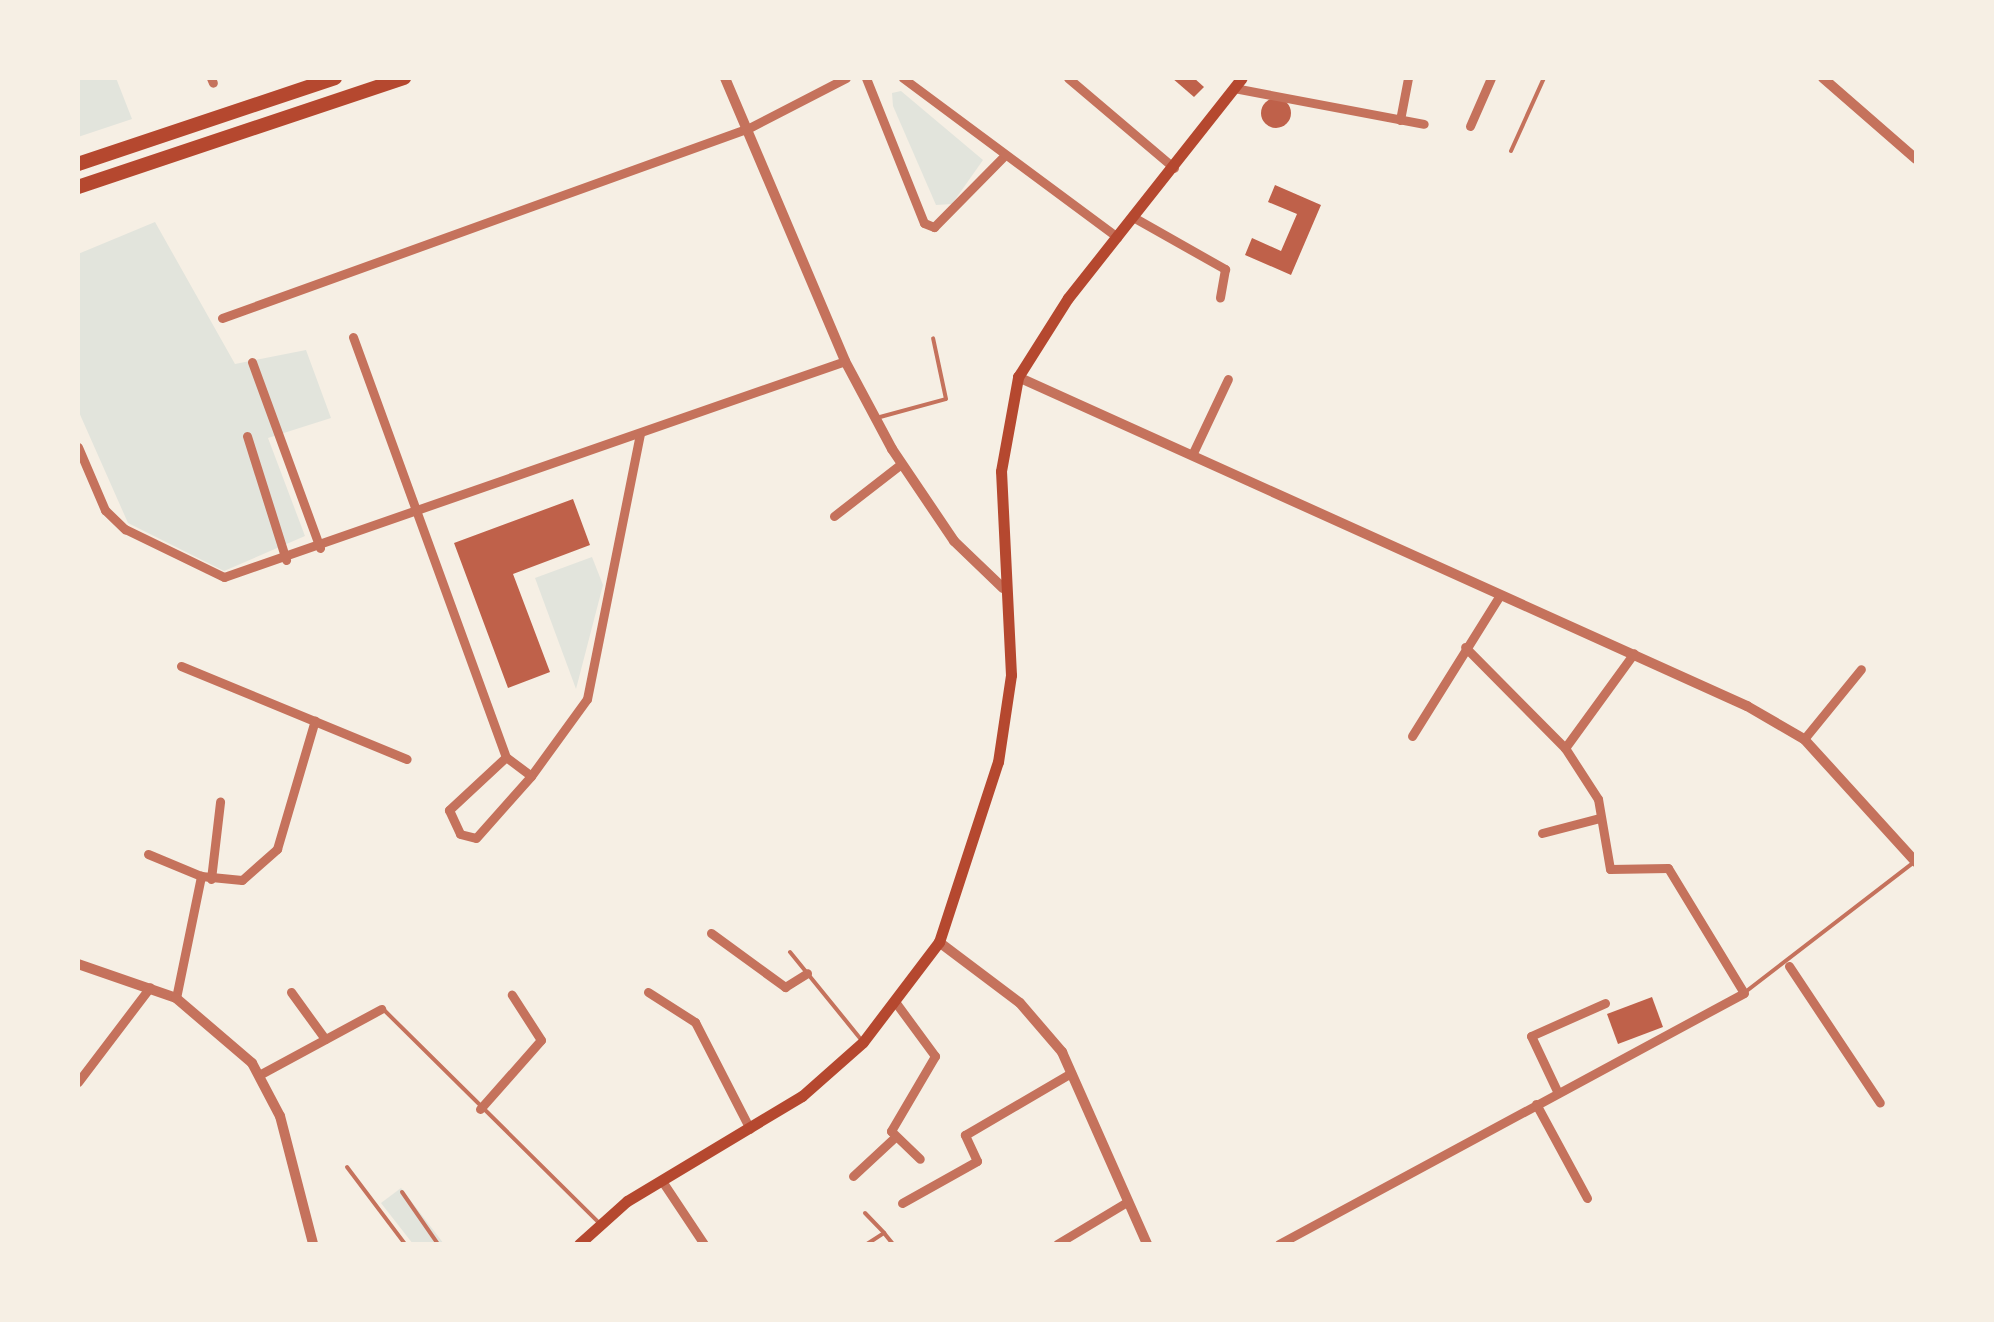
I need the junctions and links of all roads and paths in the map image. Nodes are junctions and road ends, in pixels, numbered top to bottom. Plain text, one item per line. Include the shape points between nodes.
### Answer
1 (335, 78) edge
2 (404, 78) edge
3 (726, 78) edge
4 (846, 78) edge
5 (866, 78) edge
6 (904, 78) edge
7 (1068, 78) edge
8 (1408, 78) edge
9 (1492, 78) edge
10 (1544, 78) edge
11 (1823, 78) edge
12 (1238, 83) edge
13 (1400, 120) junction
14 (1424, 124) dead end
15 (1470, 126) dead end
16 (749, 128) junction
17 (1511, 151) dead end
18 (1005, 155) junction
19 (1916, 159) edge
20 (78, 164) edge
21 (1174, 168) junction
22 (78, 187) edge
23 (1134, 217) junction
24 (1118, 237) junction
25 (1220, 298) dead end
26 (222, 318) dead end
27 (353, 337) dead end
28 (933, 338) dead end
29 (845, 361) junction
30 (252, 362) dead end
31 (1018, 377) junction
32 (1228, 378) dead end
33 (876, 418) junction
34 (640, 434) junction
35 (247, 436) dead end
36 (78, 447) edge
37 (1192, 455) junction
38 (901, 464) junction
39 (416, 514) junction
40 (834, 516) dead end
41 (320, 548) junction
42 (286, 560) junction
43 (1004, 588) junction
44 (1500, 595) junction
45 (1465, 648) junction
46 (1634, 653) junction
47 (181, 666) dead end
48 (1861, 669) dead end
49 (314, 720) junction
50 (1412, 736) dead end
51 (1804, 739) junction
52 (1566, 748) junction
53 (506, 757) junction
54 (408, 759) dead end
55 (530, 776) junction
56 (220, 802) dead end
57 (1600, 818) junction
58 (1542, 833) dead end
59 (148, 854) dead end
60 (1916, 861) edge
61 (206, 877) junction
62 (711, 933) dead end
63 (939, 942) junction
64 (790, 952) dead end
65 (78, 964) edge
66 (1789, 966) junction
67 (807, 973) junction
68 (150, 987) junction
69 (291, 992) dead end
70 (648, 992) dead end
71 (1744, 993) junction
72 (512, 995) dead end
73 (176, 998) junction
74 (896, 1003) junction
75 (1604, 1003) dead end
76 (381, 1008) joint
77 (326, 1039) junction
78 (863, 1042) junction
79 (1071, 1073) junction
80 (259, 1076) junction
81 (78, 1082) edge
82 (1558, 1092) junction
83 (1880, 1103) dead end
84 (1536, 1104) junction
85 (480, 1109) junction
86 (751, 1132) junction
87 (894, 1138) junction
88 (920, 1159) dead end
89 (347, 1167) dead end
90 (853, 1176) dead end
91 (664, 1184) junction
92 (402, 1192) dead end
93 (1587, 1198) dead end
94 (1128, 1202) junction
95 (902, 1203) dead end
96 (865, 1213) dead end
97 (600, 1224) junction
98 (884, 1233) junction
99 (313, 1244) edge
100 (405, 1244) edge
101 (438, 1244) edge
102 (579, 1244) edge
103 (704, 1244) edge
104 (867, 1244) edge
105 (894, 1244) edge
106 (1057, 1244) edge
107 (1147, 1244) edge
108 (1279, 1244) edge

1 - 20 highway
2 - 22 highway
3 - 16 street
4 - 16 street
5 - 18 street via 924,223 934,226
6 - 18 street
7 - 21 street
8 - 13 street
9 - 15 street
10 - 17 lane
11 - 19 street
12 - 13 street
12 - 21 main road
13 - 14 street
16 - 26 street
16 - 29 street
18 - 24 street
21 - 23 main road
23 - 24 main road
23 - 25 street via 1225,269
24 - 31 main road
27 - 39 street
28 - 33 lane via 946,398
29 - 33 street
29 - 34 street
30 - 41 street
31 - 37 street
31 - 43 main road via 1001,471
32 - 37 street
33 - 38 street
34 - 39 street
34 - 55 street via 587,699
35 - 42 street
36 - 42 street via 105,510 125,528 224,577
37 - 44 street
38 - 40 street
38 - 43 street via 954,541
39 - 41 street
39 - 53 street
41 - 42 street
43 - 63 main road via 1011,674 998,762
44 - 45 street
44 - 46 street
45 - 50 street
45 - 52 street
46 - 51 street
46 - 52 street
47 - 49 street
48 - 51 street
49 - 54 street
49 - 61 street via 277,849 242,880
51 - 60 street
52 - 57 street
53 - 55 street
53 - 55 street via 449,810 460,834 476,838
56 - 61 street
57 - 58 street
57 - 71 street via 1610,870 1668,868
59 - 61 street
60 - 66 lane
61 - 73 street
62 - 67 street via 785,987
63 - 74 main road
63 - 79 street via 1020,1002
64 - 67 lane
65 - 68 street
66 - 71 lane
66 - 83 street
67 - 78 lane
68 - 73 street
68 - 81 street
69 - 77 street
70 - 86 street via 695,1022
71 - 82 street
72 - 85 street via 541,1040
73 - 80 street
74 - 78 main road
74 - 87 street via 935,1056
75 - 82 street via 1531,1036
76 - 77 street
76 - 85 lane
77 - 80 street
78 - 86 main road
79 - 94 street
79 - 95 street via 966,1135 977,1161
80 - 99 street via 280,1116
82 - 84 street
84 - 93 street
84 - 108 street
85 - 97 lane
86 - 91 main road
87 - 88 street
87 - 90 street
89 - 100 lane
91 - 97 main road
91 - 103 street
92 - 101 lane
94 - 106 street
94 - 107 street
96 - 98 lane
97 - 102 main road
98 - 104 lane
98 - 105 lane

